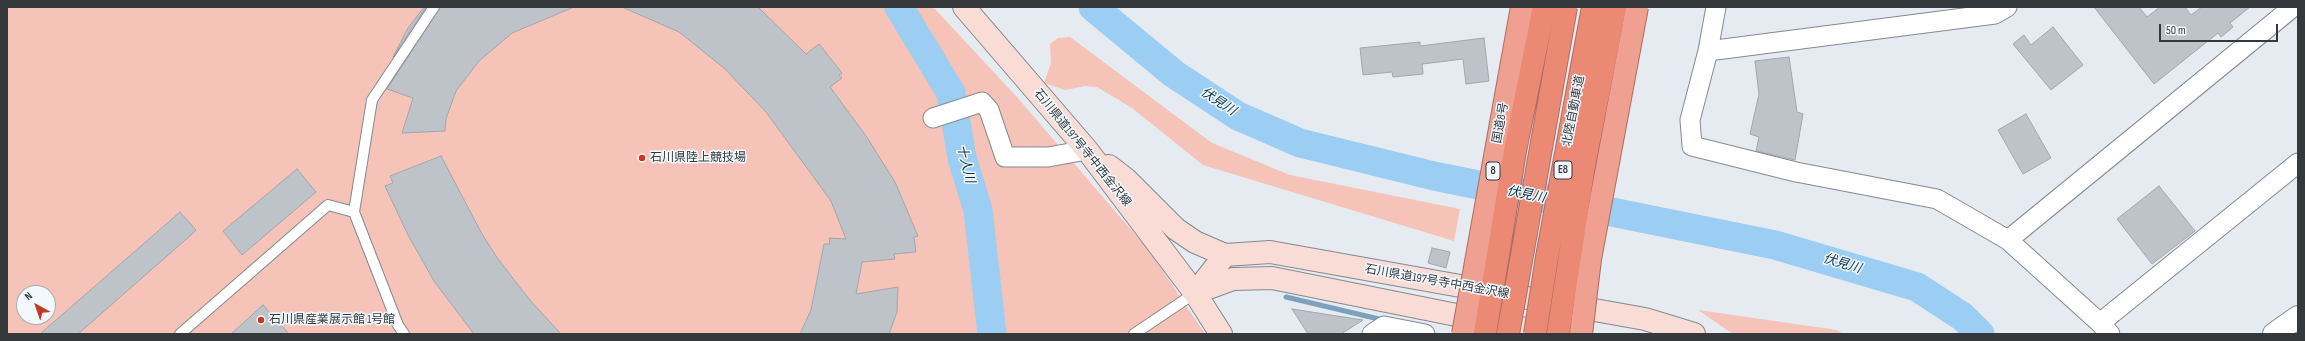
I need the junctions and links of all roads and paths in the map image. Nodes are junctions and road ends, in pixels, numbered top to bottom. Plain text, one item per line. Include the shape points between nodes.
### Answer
1 (434, 7) edge
2 (964, 7) edge
3 (1522, 7) edge
4 (1544, 7) edge
5 (1566, 7) edge
6 (1593, 7) edge
7 (1615, 7) edge
8 (1637, 7) edge
9 (1716, 7) edge
10 (2007, 7) edge
11 (2293, 10) edge
12 (1708, 52) junction
13 (933, 118) dead end
14 (1087, 150) junction
15 (2298, 163) edge
16 (354, 212) junction
17 (2008, 240) junction
18 (1225, 255) junction
19 (1194, 293) junction
20 (2298, 317) edge
21 (2105, 328) edge
22 (180, 334) edge
23 (404, 334) edge
24 (1134, 334) edge
25 (1221, 334) edge
26 (1372, 334) edge
27 (1425, 334) edge
28 (1463, 334) edge
29 (1484, 334) edge
30 (1508, 334) edge
31 (1535, 334) edge
32 (1551, 334) edge
33 (1558, 334) edge
34 (1581, 334) edge
35 (1694, 334) edge
36 (2274, 334) edge

1 - 16 lane via 372,100
2 - 14 main road, 石川県道197号寺中西金沢線
3 - 28 highway, 国道8号 / 8, bridge
4 - 29 highway, bridge via 1515,151
5 - 30 highway, E8, bridge
6 - 31 highway, 北陸自動車道 / E8, bridge
7 - 33 highway, bridge via 1583,171
8 - 34 highway, bridge via 1590,259
9 - 12 street
10 - 12 street via 1995,14
11 - 17 street
12 - 17 street via 1690,120 1692,146 1796,172 1937,199
13 - 14 street via 982,102 989,110 1005,157 1048,157
14 - 18 main road via 1127,180 1176,229 1195,242
14 - 19 main road, 石川県道197号寺中西金沢線
15 - 21 street
16 - 22 lane via 328,205
16 - 23 lane via 398,325
17 - 21 street
18 - 19 main road
18 - 35 main road, 石川県道197号寺中西金沢線 via 1270,252 1645,319
19 - 24 lane
19 - 25 main road, 石川県道197号寺中西金沢線
19 - 32 main road via 1232,279 1272,278
20 - 36 street
26 - 27 street via 1384,326

